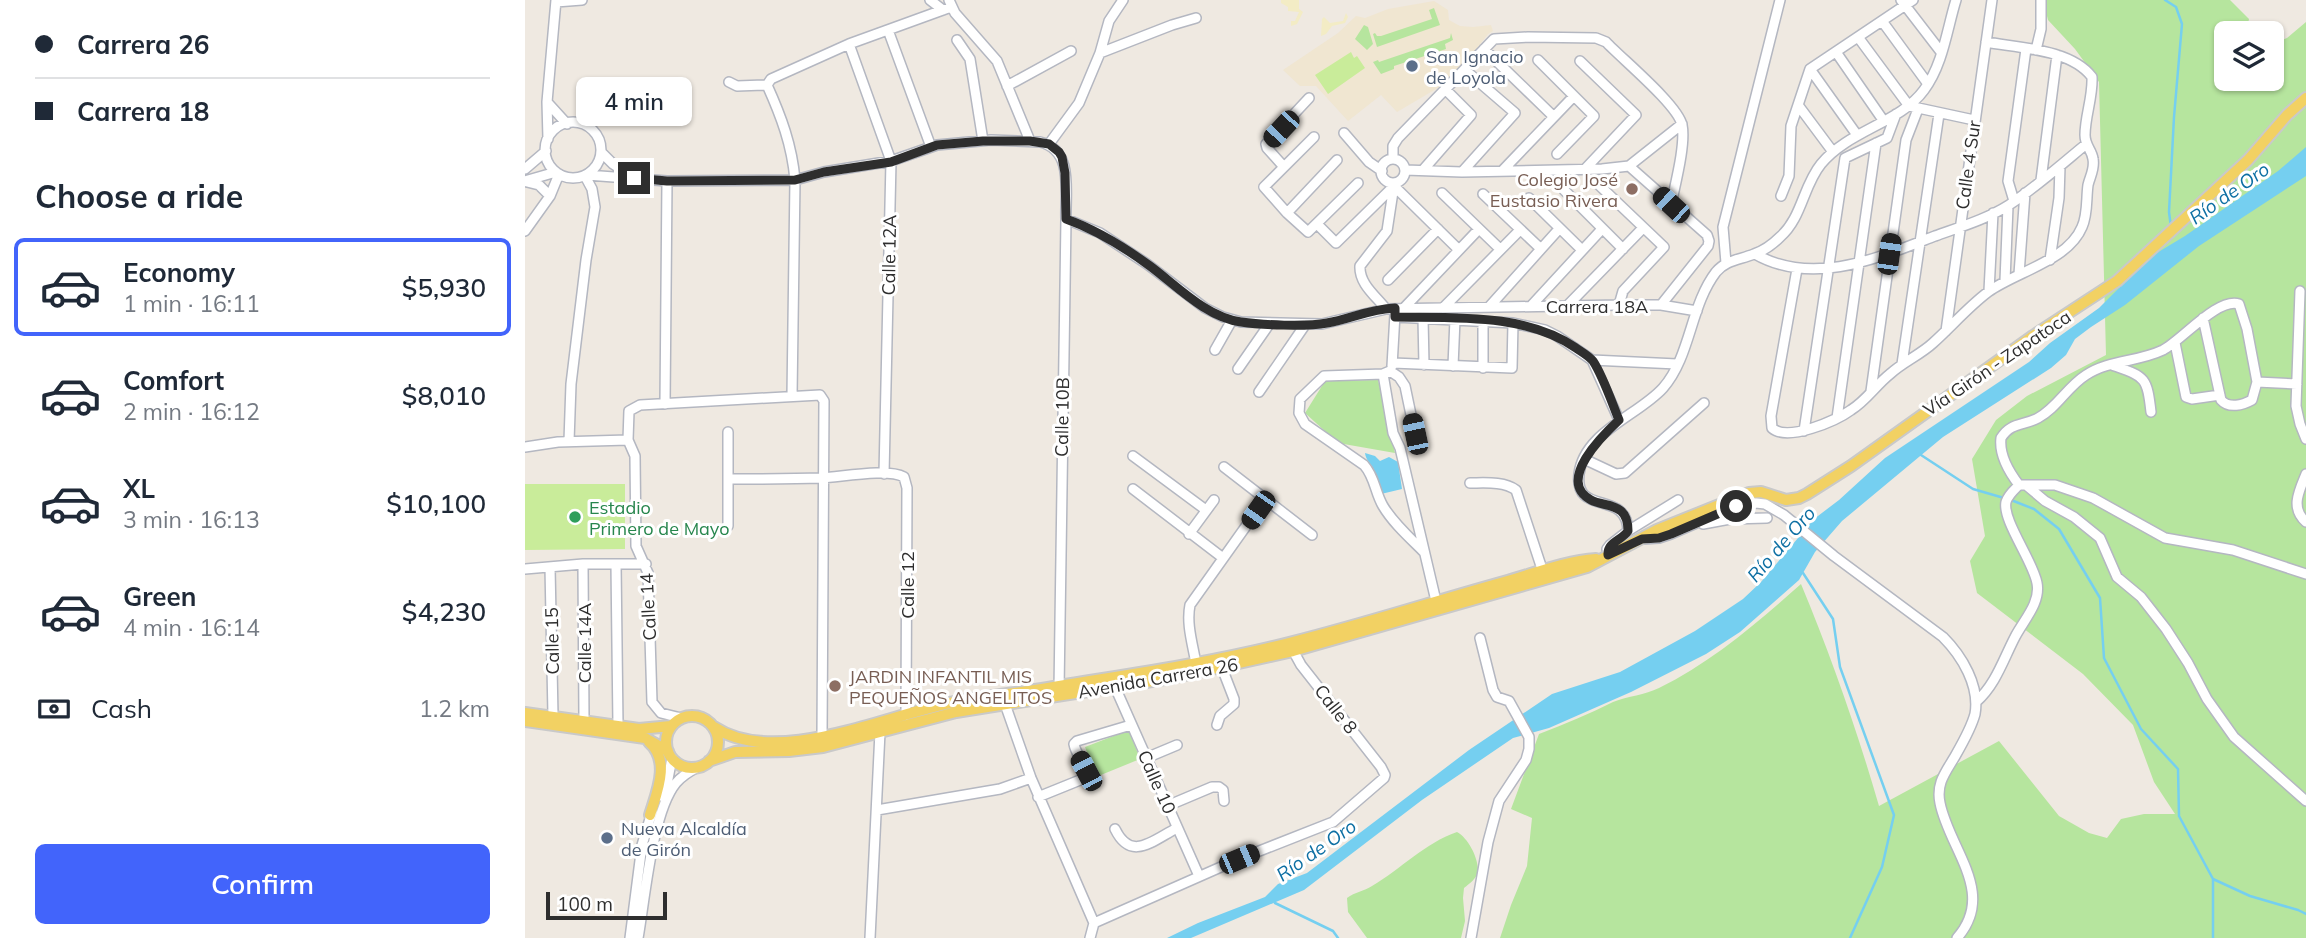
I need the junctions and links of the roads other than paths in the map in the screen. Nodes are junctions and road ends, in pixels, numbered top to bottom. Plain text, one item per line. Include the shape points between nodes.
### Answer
1 (582, 0) edge
2 (930, 0) edge
3 (1123, 0) edge
4 (1780, 0) edge
5 (1956, 0) edge
6 (1992, 0) edge
7 (2041, 0) edge
8 (556, 1) edge
9 (1907, 2) edge
10 (948, 6) edge
11 (1196, 18) dead end
12 (1882, 21) junction
13 (888, 30) junction
14 (1858, 37) junction
15 (957, 40) dead end
16 (1986, 42) junction
17 (849, 44) junction
18 (1484, 49) junction
19 (2031, 50) junction
20 (1072, 51) dead end
21 (1836, 52) junction
22 (1941, 52) junction
23 (1100, 53) junction
24 (2057, 55) junction
25 (1538, 60) dead end
26 (1580, 61) dead end
27 (1810, 69) junction
28 (1465, 70) junction
29 (729, 82) dead end
30 (1929, 84) junction
31 (767, 85) junction
32 (1007, 86) junction
33 (1446, 90) junction
34 (1574, 96) junction
35 (1309, 98) dead end
36 (2306, 98) edge
37 (547, 102) junction
38 (1798, 105) junction
39 (1913, 107) junction
40 (1896, 114) junction
41 (1939, 114) junction
42 (1553, 116) junction
43 (1883, 120) junction
44 (1974, 120) junction
45 (567, 124) junction
46 (1682, 124) junction
47 (1344, 133) dead end
48 (1857, 135) junction
49 (1314, 137) dead end
50 (1887, 138) junction
51 (548, 139) junction
52 (983, 141) junction
53 (1030, 141) junction
54 (1906, 141) junction
55 (1049, 144) junction
56 (1875, 144) junction
57 (2085, 145) junction
58 (931, 147) junction
59 (546, 151) junction
60 (601, 152) junction
61 (1833, 152) junction
62 (1557, 154) dead end
63 (1393, 159) junction
64 (1337, 160) dead end
65 (891, 162) junction
66 (1629, 166) junction
67 (2060, 166) junction
68 (1284, 167) junction
69 (525, 169) edge
70 (1585, 169) junction
71 (1405, 170) junction
72 (1423, 170) junction
73 (1503, 170) junction
74 (1382, 171) junction
75 (1462, 172) junction
76 (557, 173) junction
77 (586, 175) junction
78 (634, 178) junction
79 (795, 180) junction
80 (2041, 180) junction
81 (525, 181) edge
82 (667, 181) junction
83 (1358, 183) dead end
84 (1394, 185) junction
85 (1600, 186) dead end
86 (1564, 190) dead end
87 (1442, 193) dead end
88 (2025, 193) junction
89 (1483, 194) dead end
90 (550, 196) junction
91 (1781, 196) dead end
92 (1529, 198) dead end
93 (2010, 204) junction
94 (1671, 205) junction
95 (1287, 213) junction
96 (1993, 213) junction
97 (1066, 219) junction
98 (1317, 224) junction
99 (1959, 227) junction
100 (1643, 228) junction
101 (1438, 229) junction
102 (1479, 229) junction
103 (1559, 229) junction
104 (1602, 229) junction
105 (1520, 230) junction
106 (525, 231) edge
107 (1921, 241) junction
108 (1500, 249) junction
109 (1541, 249) junction
110 (1623, 249) junction
111 (1459, 250) junction
112 (1582, 250) junction
113 (1755, 254) junction
114 (1889, 254) junction
115 (2050, 260) junction
116 (1859, 262) junction
117 (1726, 263) junction
118 (1830, 268) junction
119 (1797, 269) junction
120 (2019, 274) junction
121 (1388, 280) dead end
122 (2005, 281) junction
123 (1989, 291) junction
124 (2300, 291) dead end
125 (1569, 304) junction
126 (1619, 304) junction
127 (1661, 305) junction
128 (1531, 306) junction
129 (1489, 307) junction
130 (1443, 308) junction
131 (1395, 311) junction
132 (1697, 311) junction
133 (1423, 318) junction
134 (2203, 318) junction
135 (1455, 319) junction
136 (1232, 320) junction
137 (1483, 321) junction
138 (1271, 323) junction
139 (1513, 323) junction
140 (1305, 325) junction
141 (1946, 331) junction
142 (2175, 343) junction
143 (1215, 350) dead end
144 (1593, 360) junction
145 (1677, 364) junction
146 (1902, 364) junction
147 (1424, 365) junction
148 (2110, 365) junction
149 (1453, 366) junction
150 (1483, 368) junction
151 (1238, 369) dead end
152 (1389, 369) junction
153 (2257, 382) junction
154 (2297, 384) junction
155 (1871, 391) junction
156 (1259, 392) dead end
157 (2220, 395) junction
158 (792, 396) junction
159 (1704, 403) dead end
160 (665, 404) junction
161 (2151, 412) dead end
162 (1837, 418) junction
163 (1619, 420) junction
164 (1804, 431) junction
165 (728, 432) dead end
166 (1415, 434) dead end
167 (2306, 439) edge
168 (628, 440) junction
169 (569, 441) junction
170 (525, 446) edge
171 (1133, 456) dead end
172 (1584, 459) junction
173 (1224, 467) dead end
174 (884, 474) junction
175 (2306, 474) edge
176 (824, 478) junction
177 (728, 479) junction
178 (1470, 483) dead end
179 (2022, 485) junction
180 (1133, 489) dead end
181 (1266, 498) junction
182 (1214, 500) dead end
183 (1678, 500) dead end
184 (1206, 510) junction
185 (1767, 518) dead end
186 (2306, 522) edge
187 (728, 526) dead end
188 (1686, 527) junction
189 (1628, 531) junction
190 (1189, 534) junction
191 (1312, 535) dead end
192 (1642, 539) junction
193 (1424, 552) junction
194 (1604, 557) junction
195 (1223, 558) junction
196 (616, 564) junction
197 (646, 564) junction
198 (583, 565) junction
199 (550, 567) junction
200 (525, 569) edge
201 (1543, 572) junction
202 (2306, 574) edge
203 (1436, 601) junction
204 (1481, 638) dead end
205 (1291, 647) junction
206 (1196, 664) junction
207 (1222, 668) junction
208 (1115, 687) junction
209 (1059, 691) junction
210 (1976, 702) junction
211 (1005, 704) junction
212 (525, 713) edge
213 (906, 715) junction
214 (553, 716) junction
215 (681, 718) junction
216 (525, 721) edge
217 (584, 721) junction
218 (1131, 725) junction
219 (1217, 725) dead end
220 (618, 726) junction
221 (671, 726) junction
222 (714, 727) junction
223 (880, 732) junction
224 (822, 737) junction
225 (645, 738) junction
226 (1177, 745) dead end
227 (670, 754) junction
228 (1146, 758) junction
229 (709, 761) junction
230 (698, 767) junction
231 (1031, 778) junction
232 (1038, 797) junction
233 (1224, 801) dead end
234 (2306, 802) edge
235 (1167, 806) junction
236 (877, 810) junction
237 (650, 815) junction
238 (1177, 828) junction
239 (1115, 829) dead end
240 (1199, 876) junction
241 (1094, 923) junction
242 (630, 938) edge
243 (638, 938) edge
244 (870, 938) edge
245 (1090, 938) edge
246 (1471, 938) edge
247 (1957, 938) edge

1 - 8 street
2 - 10 street
3 - 23 street via 1109,20
4 - 117 street via 1723,227
5 - 22 street
6 - 16 street, Calle 4 Sur
7 - 19 street via 2041,29
8 - 37 street
9 - 12 street
9 - 22 street
10 - 13 street
10 - 32 street via 993,55
11 - 23 street
12 - 14 street
12 - 30 street
13 - 17 street
13 - 58 street
14 - 21 street
14 - 39 street
15 - 52 street via 970,60
16 - 19 street
16 - 44 street, Calle 4 Sur
17 - 31 street via 771,79
17 - 65 street, Calle 12A
18 - 28 street
18 - 42 street
18 - 46 street via 1497,38 1596,38 1606,42 1673,107
19 - 24 street
19 - 93 street via 2007,181
20 - 32 street
21 - 27 street
21 - 43 street
22 - 30 street
23 - 55 street via 1079,103
24 - 57 street via 2079,65 2092,78
24 - 80 street
25 - 34 street
26 - 70 street via 1636,115
27 - 38 street
27 - 48 street
28 - 33 street
28 - 75 street via 1515,113
29 - 31 street
30 - 39 street
31 - 79 street via 787,133
32 - 53 street
33 - 63 street via 1398,138
33 - 72 street via 1471,115
34 - 42 street
34 - 62 street via 1594,116
35 - 68 street via 1266,144
36 - 192 main road, Vía Girón - Zapatoca via 2262,146 2117,281 1851,466 1799,498 1749,493
37 - 45 street
37 - 51 street
38 - 61 street
38 - 91 street via 1789,133 1789,176
39 - 40 street
39 - 41 street
39 - 54 street
40 - 43 street
40 - 50 street
41 - 44 street
41 - 107 street
42 - 73 street
43 - 48 street
44 - 99 street, Calle 4 Sur
45 - 51 street
45 - 60 street via 580,123 591,129
46 - 66 street
46 - 94 street
47 - 74 street
48 - 61 street
49 - 68 street
50 - 54 street
50 - 56 street
51 - 59 street
52 - 53 street
52 - 58 street
53 - 55 street
54 - 114 street
55 - 97 street, Calle 10B via 1064,163
56 - 116 street
56 - 118 street via 1845,158
57 - 67 street
57 - 115 street via 2094,163 2082,228
58 - 65 street
59 - 69 street
59 - 76 street
60 - 77 street
60 - 78 street
61 - 113 street via 1814,173 1787,231
63 - 71 street
63 - 74 street
64 - 95 street
65 - 79 street
65 - 174 street, Calle 12A
66 - 70 street
66 - 94 street
67 - 80 street
67 - 115 street
68 - 95 street via 1264,188
70 - 73 street
71 - 72 street
71 - 84 street
72 - 75 street
73 - 75 street
74 - 84 street
76 - 77 street via 572,178
76 - 81 street
76 - 90 street
77 - 78 street
77 - 169 street via 595,207 571,384
78 - 82 street
79 - 82 street
79 - 158 street
80 - 88 street
81 - 90 street via 539,185
82 - 160 street
83 - 98 street
84 - 98 street via 1336,243
84 - 101 street
84 - 131 street via 1387,231 1360,267 1363,282
85 - 100 street
86 - 104 street
87 - 102 street
88 - 93 street
88 - 120 street
89 - 105 street
90 - 106 street
92 - 103 street
93 - 96 street
93 - 122 street
94 - 127 street via 1709,241
95 - 98 street via 1307,232
96 - 99 street
96 - 123 street
97 - 136 street, Carrera 18A via 1100,233 1205,308
97 - 209 street, Calle 10B
99 - 107 street
99 - 141 street, Calle 4 Sur
100 - 110 street
100 - 126 street via 1664,248 1623,291
101 - 111 street
101 - 121 street
102 - 108 street
102 - 111 street
103 - 109 street
103 - 112 street
104 - 110 street
104 - 112 street
105 - 108 street
105 - 109 street
107 - 114 street
107 - 146 street
108 - 130 street
109 - 129 street
110 - 125 street
111 - 131 street
112 - 128 street
113 - 117 street
113 - 119 street
114 - 116 street
114 - 155 street
115 - 120 street
116 - 118 street
116 - 162 street
117 - 132 street via 1712,278
118 - 119 street
118 - 164 street
119 - 164 street via 1771,422 1776,432
120 - 122 street
122 - 123 street
123 - 141 street
124 - 154 street
125 - 126 street, Carrera 18A
125 - 128 street, Carrera 18A
126 - 127 street, Carrera 18A
127 - 132 street, Carrera 18A
128 - 129 street, Carrera 18A
129 - 130 street, Carrera 18A
130 - 131 street, Carrera 18A
131 - 133 street
131 - 140 street, Carrera 18A
131 - 152 street
132 - 145 street
133 - 135 street
133 - 147 street
134 - 142 street
134 - 153 street via 2228,303 2239,304
134 - 157 street
135 - 137 street
135 - 149 street
136 - 138 street, Carrera 18A
136 - 143 street
137 - 139 street
137 - 150 street
138 - 140 street, Carrera 18A
138 - 151 street
139 - 144 street via 1557,336
139 - 150 street via 1512,368
140 - 156 street
141 - 146 street
142 - 148 street
142 - 157 street via 2186,397
144 - 145 street
144 - 163 street
145 - 163 street via 1660,391
146 - 155 street
147 - 149 street
147 - 152 street
148 - 161 street via 2140,376 2146,383
148 - 179 street via 2084,376 2037,419 2011,426 2004,433 2001,450 2012,476
149 - 150 street
152 - 166 street via 1405,386
152 - 193 street via 1393,433 1401,448
152 - 193 street via 1324,376 1300,399 1299,413 1305,424 1364,465 1386,512
153 - 154 street
153 - 157 street via 2252,400 2245,404 2225,404
154 - 167 street via 2298,415
155 - 162 street
158 - 160 street
158 - 176 street via 820,395 824,401
159 - 172 street via 1625,472 1616,474
160 - 168 street, Calle 14 via 640,405 629,411
162 - 164 street
163 - 172 street
165 - 177 street
168 - 169 street
168 - 197 street, Calle 14 via 635,456 636,546
169 - 170 street
171 - 184 street
172 - 189 street via 1579,474 1581,491 1621,511
173 - 181 street
174 - 176 street
174 - 213 street, Calle 12 via 904,477 907,488
175 - 186 street via 2296,505
176 - 177 street
176 - 224 street
177 - 187 street
178 - 201 street via 1516,490
179 - 202 street via 2055,485 2093,498 2165,538 2233,550
179 - 210 street via 2007,500 2010,523 2029,559 2038,591 1997,676
179 - 234 street via 2100,538 2117,577 2141,597 2166,629 2234,737
180 - 190 street
181 - 191 street
181 - 195 street
182 - 184 street
183 - 189 street
184 - 190 street
185 - 188 street
188 - 192 street via 1659,538
188 - 210 street via 1745,504 1765,504 1784,515 1943,637 1965,666
189 - 194 street via 1610,545
190 - 195 street
192 - 194 main road, Avenida Carrera 26
193 - 203 street
194 - 201 main road, Avenida Carrera 26
194 - 205 main road, Avenida Carrera 26 via 1587,567
195 - 206 street via 1190,604
196 - 197 street
196 - 198 street
196 - 220 street, Calle 14
197 - 215 street, Calle 14 via 652,702 661,713
198 - 199 street
198 - 217 street, Calle 14A
199 - 200 street
199 - 214 street, Calle 15
201 - 203 main road, Avenida Carrera 26
203 - 205 main road, Avenida Carrera 26
204 - 246 street via 1493,690 1497,697 1509,701 1529,737 1526,760 1506,789 1493,822
205 - 206 main road, Avenida Carrera 26
205 - 207 main road, Avenida Carrera 26
205 - 240 street, Calle 8 via 1384,778 1333,822
206 - 209 main road, Avenida Carrera 26
207 - 208 main road, Avenida Carrera 26
207 - 219 street via 1234,704
208 - 209 main road, Avenida Carrera 26
208 - 218 street, Calle 10
209 - 211 main road, Avenida Carrera 26
209 - 213 main road, Avenida Carrera 26 via 948,704
210 - 247 street via 1972,724 1939,788 1940,803 1973,895 1967,927
211 - 223 main road, Avenida Carrera 26
211 - 231 street
212 - 214 main road
213 - 224 main road, Avenida Carrera 26
214 - 217 main road
215 - 221 main road
215 - 222 main road via 699,716
216 - 225 main road
217 - 220 main road
218 - 228 street, Calle 10
218 - 232 street via 1077,741 1074,748 1086,778
220 - 221 main road
221 - 227 main road via 667,738
222 - 224 main road, Avenida Carrera 26 via 746,741
222 - 229 main road via 718,745
223 - 229 main road, Avenida Carrera 26 via 823,747 734,752
223 - 236 street
225 - 227 main road
225 - 237 main road via 658,752 662,767
226 - 228 street
227 - 230 main road via 687,767
227 - 237 street via 668,779
228 - 235 street, Calle 10
229 - 230 main road
230 - 243 street via 674,785 662,811
231 - 232 street
231 - 236 street via 1000,789
232 - 241 street
233 - 235 street via 1223,790 1212,787
235 - 238 street, Calle 10
236 - 244 street
237 - 242 street
238 - 239 street via 1133,848 1121,841
238 - 240 street, Calle 10
240 - 241 street
241 - 245 street

